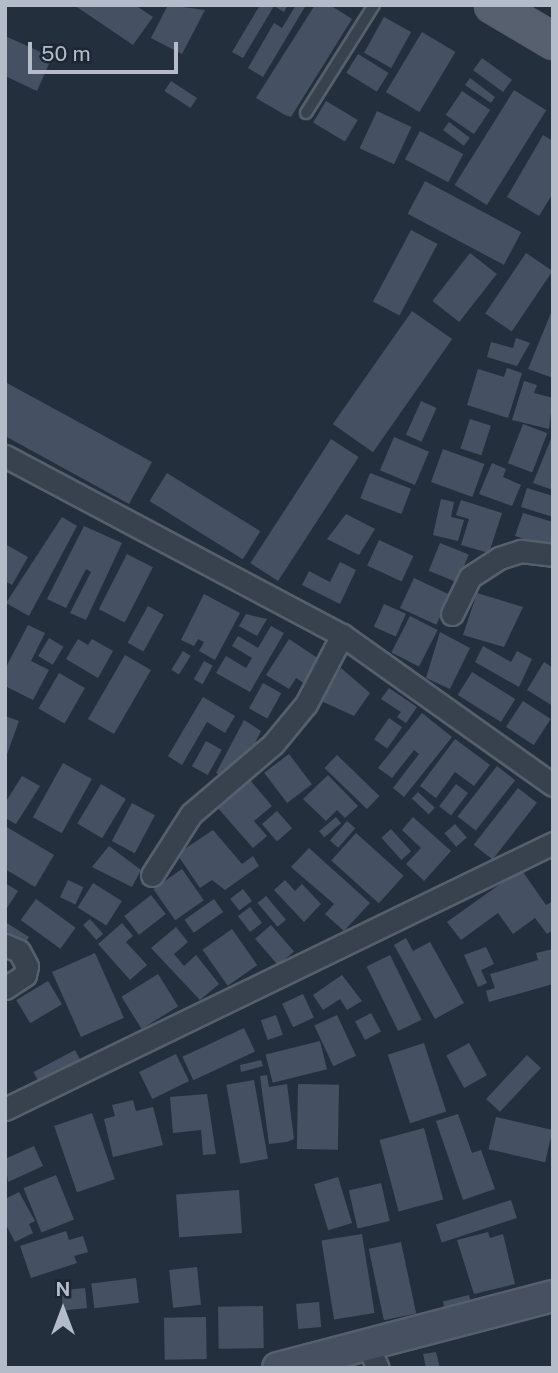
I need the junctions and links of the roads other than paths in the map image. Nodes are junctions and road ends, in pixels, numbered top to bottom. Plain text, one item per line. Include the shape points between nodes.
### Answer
1 (374, 5) edge
2 (492, 5) edge
3 (553, 41) edge
4 (306, 113) dead end
5 (5, 457) edge
6 (553, 555) edge
7 (452, 614) dead end
8 (342, 635) junction
9 (553, 785) edge
10 (553, 844) edge
11 (152, 875) dead end
12 (5, 945) edge
13 (5, 988) edge
14 (8, 1102) edge
15 (553, 1296) edge
16 (373, 1357) edge
17 (278, 1368) edge

1 - 4 lane
2 - 3 main road
5 - 8 street
6 - 7 street via 522,551 499,558 470,576
8 - 9 street
8 - 11 street via 306,704 273,744 191,814
10 - 14 street
12 - 13 street via 19,951 27,965 25,975
15 - 16 street
16 - 17 street

